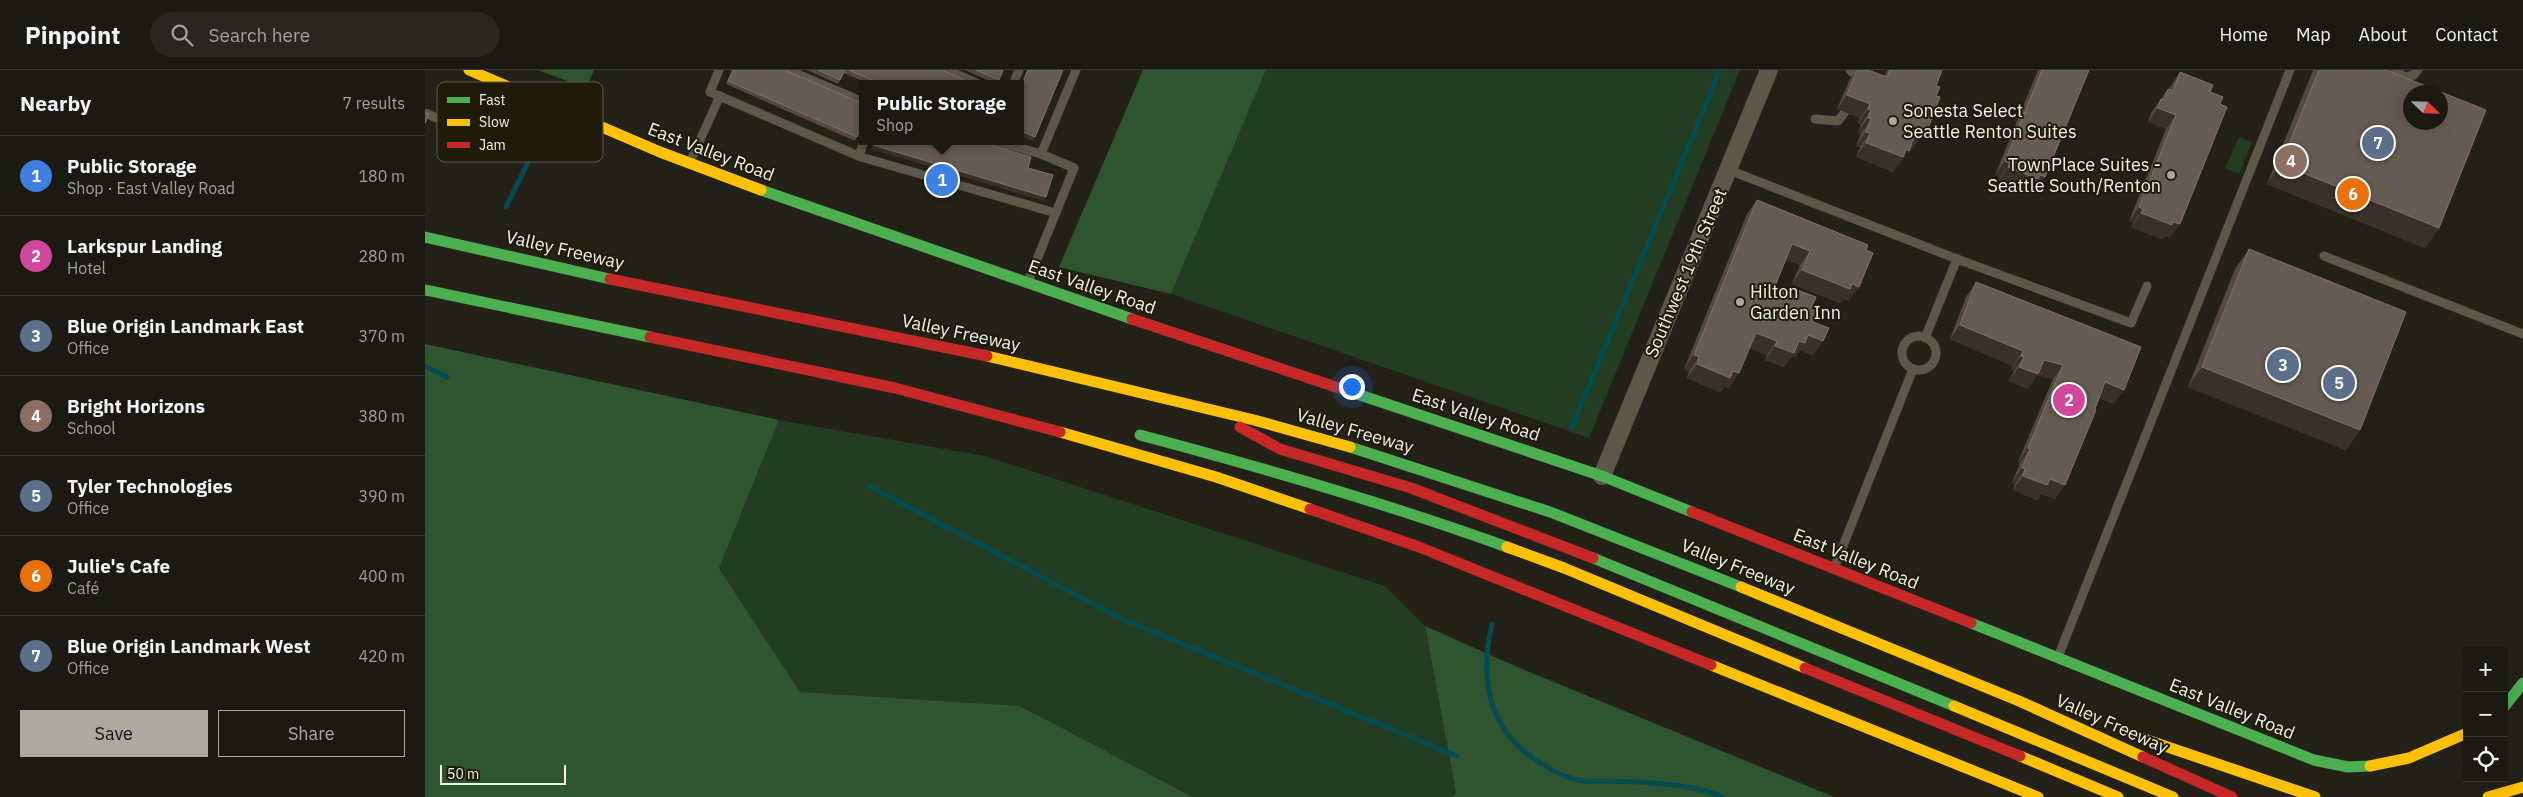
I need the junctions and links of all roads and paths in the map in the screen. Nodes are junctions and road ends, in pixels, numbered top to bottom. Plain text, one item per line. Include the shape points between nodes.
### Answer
1 (469, 70) edge
2 (719, 70) edge
3 (788, 70) edge
4 (947, 70) edge
5 (1076, 70) edge
6 (1769, 70) edge
7 (1850, 70) edge
8 (2290, 70) edge
9 (2394, 70) edge
10 (2418, 70) edge
11 (970, 80) edge
12 (496, 82) edge
13 (1857, 84) edge
14 (720, 96) junction
15 (859, 100) edge
16 (1845, 112) dead end
17 (425, 113) edge
18 (437, 118) edge
19 (1815, 118) dead end
20 (603, 127) edge
21 (863, 145) edge
22 (1010, 145) edge
23 (1041, 154) junction
24 (859, 156) junction
25 (689, 163) junction
26 (1729, 170) junction
27 (1056, 213) junction
28 (425, 237) edge
29 (2324, 256) dead end
30 (1957, 259) junction
31 (1027, 284) junction
32 (2147, 286) dead end
33 (425, 290) edge
34 (2523, 334) edge
35 (1925, 338) junction
36 (1913, 369) junction
37 (924, 382) dead end
38 (895, 388) junction
39 (1206, 408) junction
40 (1125, 431) dead end
41 (1602, 476) junction
42 (1834, 569) junction
43 (2058, 658) junction
44 (2523, 683) edge
45 (1765, 688) junction
46 (2019, 701) junction
47 (2508, 702) edge
48 (2075, 712) dead end
49 (2131, 734) dead end
50 (2463, 734) edge
51 (2523, 788) edge
52 (1989, 790) dead end
53 (2115, 796) edge
54 (2038, 797) edge
55 (2173, 797) edge
56 (2231, 797) edge
57 (2315, 797) edge
58 (2488, 797) edge

1 - 12 main road, East Valley Road
2 - 14 lane via 710,92
3 - 15 lane
4 - 11 lane
5 - 23 lane
6 - 26 street, Southwest 19th Street
7 - 13 lane via 1857,76
8 - 43 lane
9 - 10 lane via 2405,77
14 - 24 lane
14 - 25 lane
16 - 19 lane via 1839,121
17 - 18 lane
20 - 25 main road, East Valley Road
21 - 24 lane
22 - 23 lane
23 - 27 lane via 1074,168
24 - 27 lane
25 - 31 main road, East Valley Road
26 - 30 lane
26 - 41 street, Southwest 19th Street
27 - 31 lane
28 - 39 main road, Valley Freeway via 624,282 973,352
29 - 34 lane
30 - 32 lane via 2131,324
30 - 35 lane
31 - 41 main road, East Valley Road
33 - 38 main road
35 - 36 lane via 1934,346 1935,357 1925,369
35 - 36 lane via 1910,339 1903,347 1905,363
36 - 42 lane
37 - 38 main road
38 - 45 main road via 1122,448 1319,511 1429,551
39 - 46 main road, Valley Freeway via 1339,443 1550,512 1639,545
39 - 55 main road via 1280,449 1411,488 1486,516
40 - 53 main road via 1410,512 1565,568
41 - 42 main road, East Valley Road
42 - 43 main road, East Valley Road
43 - 50 main road, East Valley Road via 2283,749 2348,767 2383,765 2415,757
44 - 47 main road
45 - 52 main road via 1804,712
45 - 54 main road
46 - 48 main road
46 - 56 main road, Valley Freeway
49 - 57 main road
51 - 58 main road

